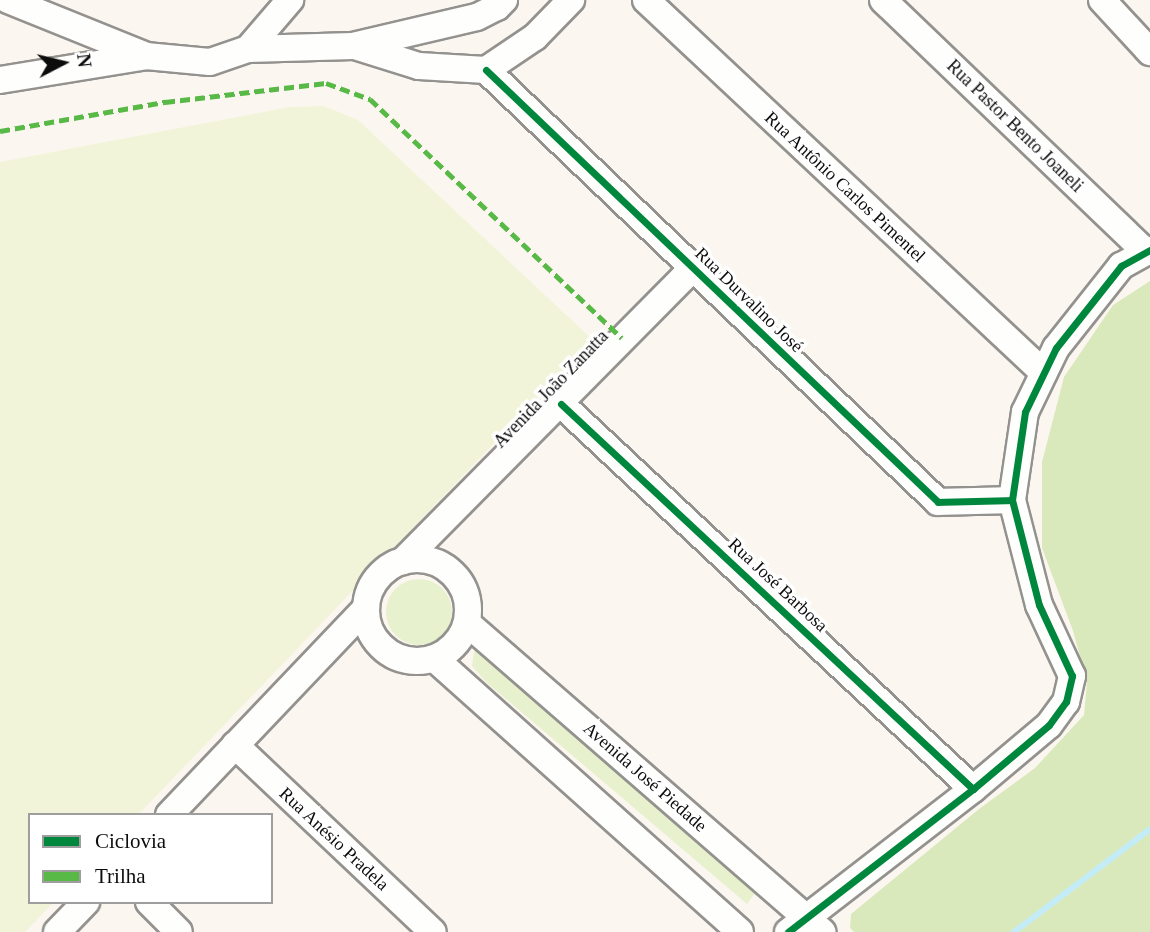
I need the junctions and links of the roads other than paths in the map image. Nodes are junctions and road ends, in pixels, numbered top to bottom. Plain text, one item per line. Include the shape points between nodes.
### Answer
1 (9, 0) edge
2 (290, 0) edge
3 (504, 0) edge
4 (571, 0) edge
5 (646, 0) edge
6 (883, 0) edge
7 (1102, 0) edge
8 (353, 46) junction
9 (247, 49) junction
10 (1150, 52) edge
11 (146, 56) junction
12 (486, 70) junction
13 (0, 80) edge
14 (1148, 251) edge
15 (692, 268) junction
16 (1044, 373) junction
17 (561, 404) junction
18 (1012, 500) junction
19 (432, 531) junction
20 (403, 561) junction
21 (432, 561) junction
22 (366, 608) junction
23 (467, 623) junction
24 (344, 631) junction
25 (375, 640) junction
26 (435, 659) junction
27 (235, 746) junction
28 (972, 789) junction
29 (171, 813) edge
30 (84, 904) edge
31 (151, 904) edge
32 (806, 927) edge
33 (57, 932) edge
34 (179, 932) edge
35 (433, 932) edge
36 (740, 932) edge

1 - 11 street
2 - 9 street
3 - 8 street via 477,17
4 - 12 street via 534,37
5 - 16 street, Rua Antônio Carlos Pimentel
6 - 14 street, Rua Pastor Bento Joaneli
7 - 10 street
8 - 9 street
8 - 12 street via 419,66
9 - 11 street via 211,62
11 - 13 street
12 - 15 street, Rua Durvalino José
14 - 16 street via 1121,266 1056,348
15 - 17 street, Avenida João Zanatta
15 - 18 street, Rua Durvalino José via 938,502
16 - 18 street via 1025,412
17 - 19 street, Avenida João Zanatta
17 - 28 street, Rua José Barbosa
18 - 28 street via 1039,605 1072,676 1066,702 1049,725
19 - 20 street, Avenida João Zanatta
19 - 21 street
20 - 21 street
20 - 22 street via 377,578
21 - 23 street via 457,578 469,607
22 - 24 street
22 - 25 street
23 - 26 street via 461,639
23 - 32 street, Avenida José Piedade
24 - 25 street
24 - 27 street
25 - 26 street via 401,660
26 - 36 street
27 - 29 street
27 - 35 street, Rua Anésio Pradela
28 - 32 street
30 - 33 street
31 - 34 street

